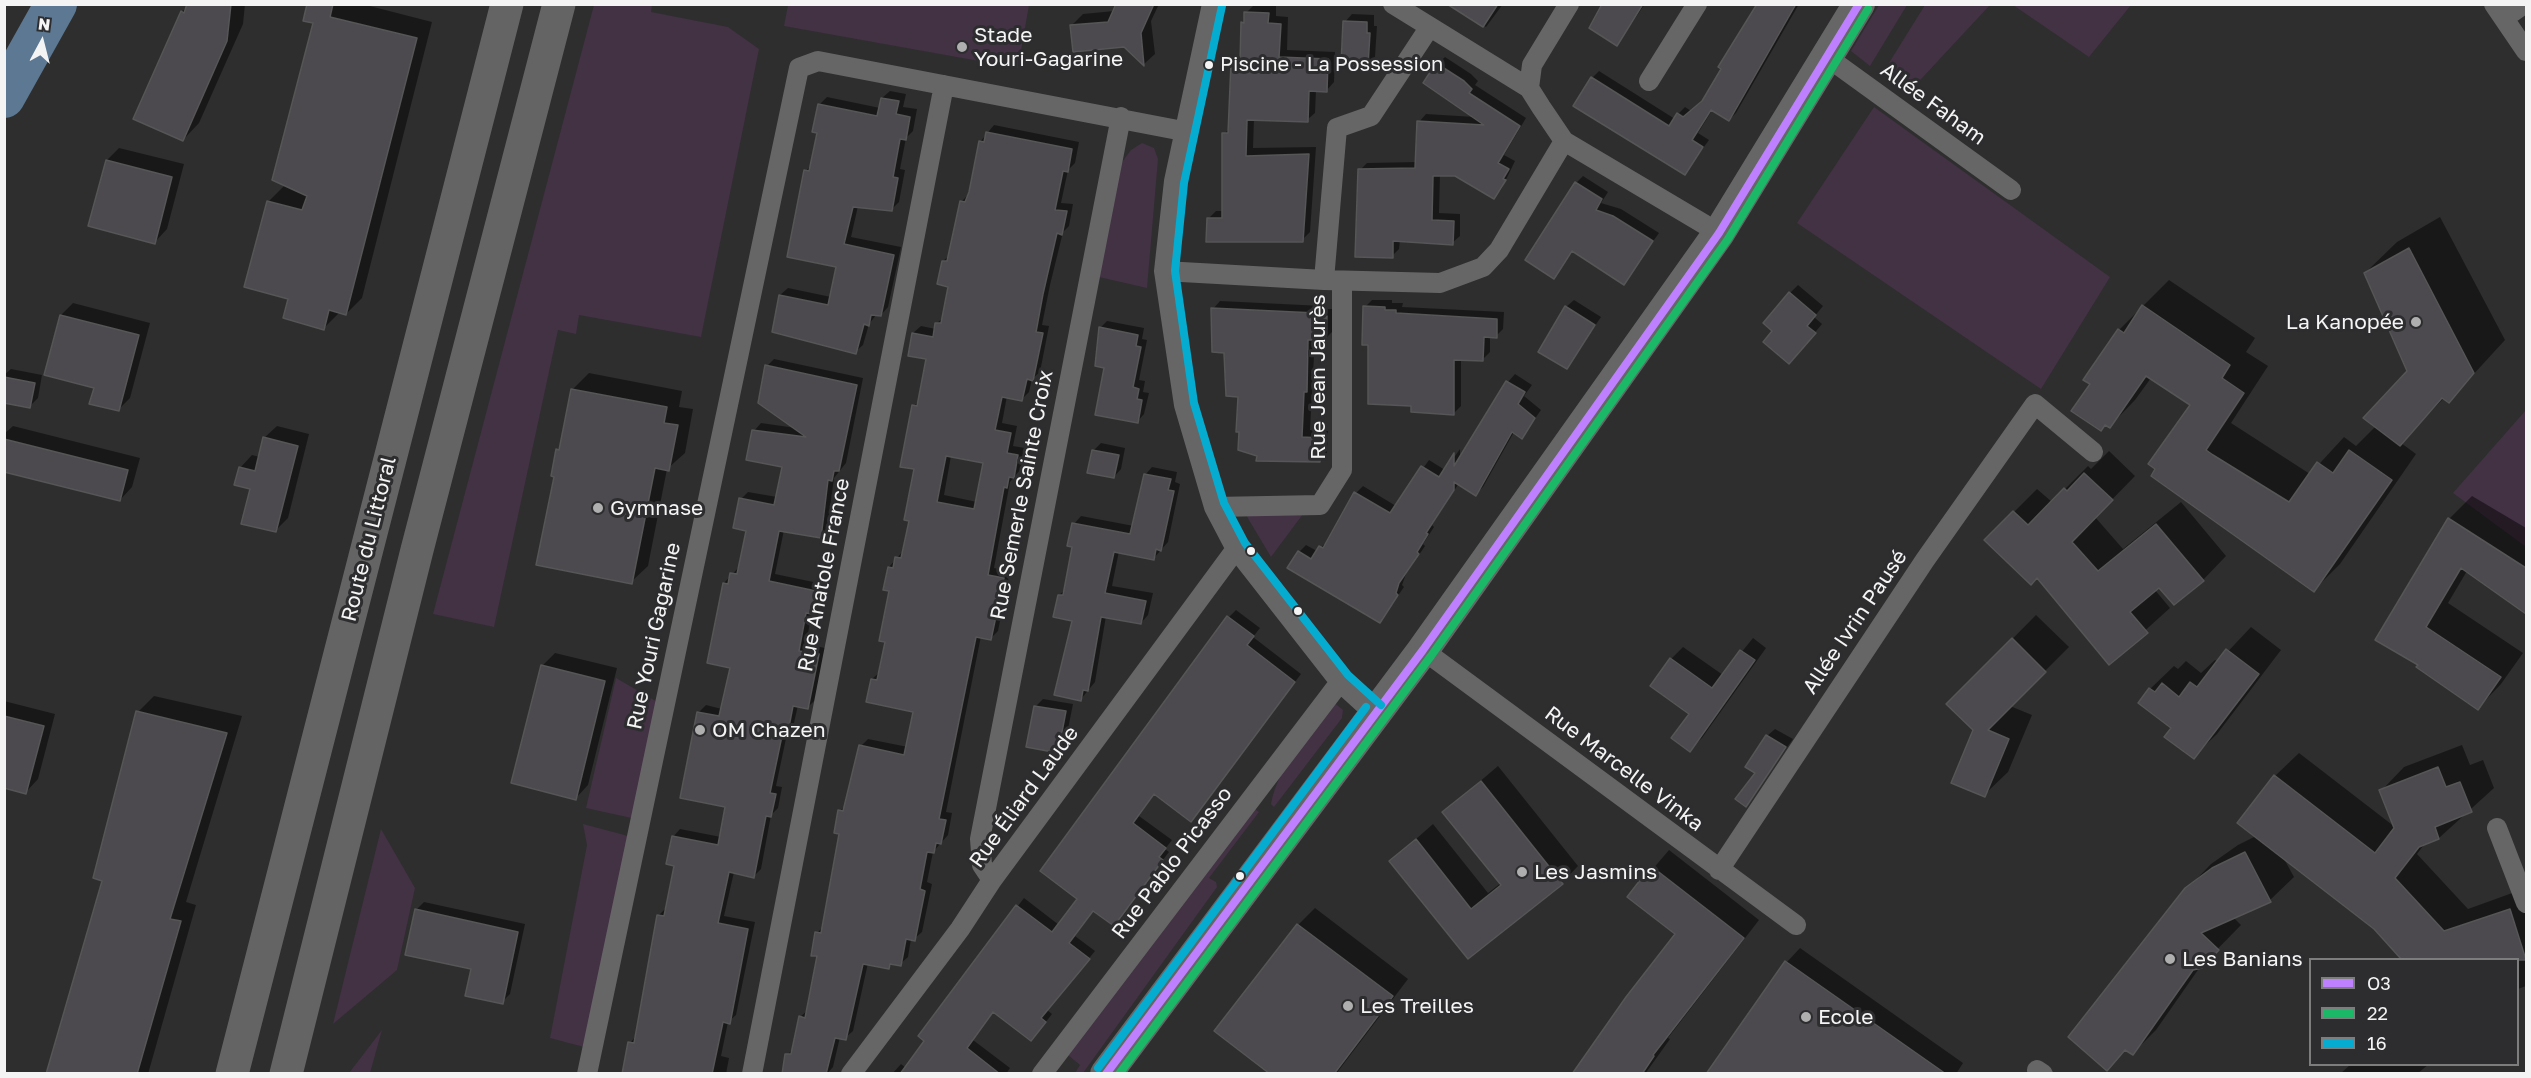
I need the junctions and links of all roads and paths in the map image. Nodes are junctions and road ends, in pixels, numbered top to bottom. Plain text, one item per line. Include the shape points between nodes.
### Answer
1 (507, 4) edge
2 (559, 4) edge
3 (1212, 4) edge
4 (1569, 4) edge
5 (1697, 4) edge
6 (1859, 4) edge
7 (2524, 4) edge
8 (1398, 6) edge
9 (2499, 11) edge
10 (1429, 28) junction
11 (2526, 51) edge
12 (1827, 57) junction
13 (1649, 81) dead end
14 (944, 85) junction
15 (1529, 88) junction
16 (1121, 117) junction
17 (1183, 131) junction
18 (1564, 141) junction
19 (2011, 190) dead end
20 (1719, 233) junction
21 (1164, 271) junction
22 (1333, 280) junction
23 (2093, 452) dead end
24 (1214, 507) junction
25 (1236, 549) junction
26 (1423, 650) junction
27 (1340, 682) junction
28 (1374, 713) junction
29 (2497, 828) dead end
30 (1719, 870) junction
31 (993, 880) junction
32 (2526, 903) edge
33 (1796, 925) dead end
34 (232, 1074) edge
35 (286, 1074) edge
36 (587, 1074) edge
37 (752, 1074) edge
38 (851, 1074) edge
39 (1042, 1074) edge
40 (1106, 1074) edge

1 - 34 highway, Route du Littoral
2 - 35 highway
3 - 17 street
4 - 15 street via 1532,64
5 - 13 street
6 - 12 main road
7 - 9 street
8 - 10 street
9 - 11 street
10 - 15 street
10 - 22 street, Rue Jean Jaurès via 1371,116 1337,128
12 - 19 street, Allée Faham
12 - 20 main road
14 - 16 street
14 - 36 street, Rue Youri Gagarine via 818,61 799,69
14 - 37 street, Rue Anatole France
15 - 18 street
16 - 17 street
16 - 31 street, Rue Semerle Sainte Croix via 980,839 982,865
17 - 21 street
18 - 20 street
18 - 22 street, Rue Jean Jaurès via 1499,250 1483,267 1440,283
20 - 26 main road
21 - 22 street, Rue Jean Jaurès
21 - 24 street via 1184,405
22 - 24 street, Rue Jean Jaurès via 1342,470 1320,505
23 - 30 street, Allée Ivrin Pausé via 2035,404 1925,560
24 - 25 street
25 - 27 street
25 - 31 street, Rue Éliard Laude
26 - 28 main road
26 - 30 street, Rue Marcelle Vinka
27 - 28 street
27 - 39 street, Rue Pablo Picasso
28 - 40 main road
29 - 32 street
30 - 33 street, Rue Marcelle Vinka
31 - 38 street, Rue Éliard Laude

